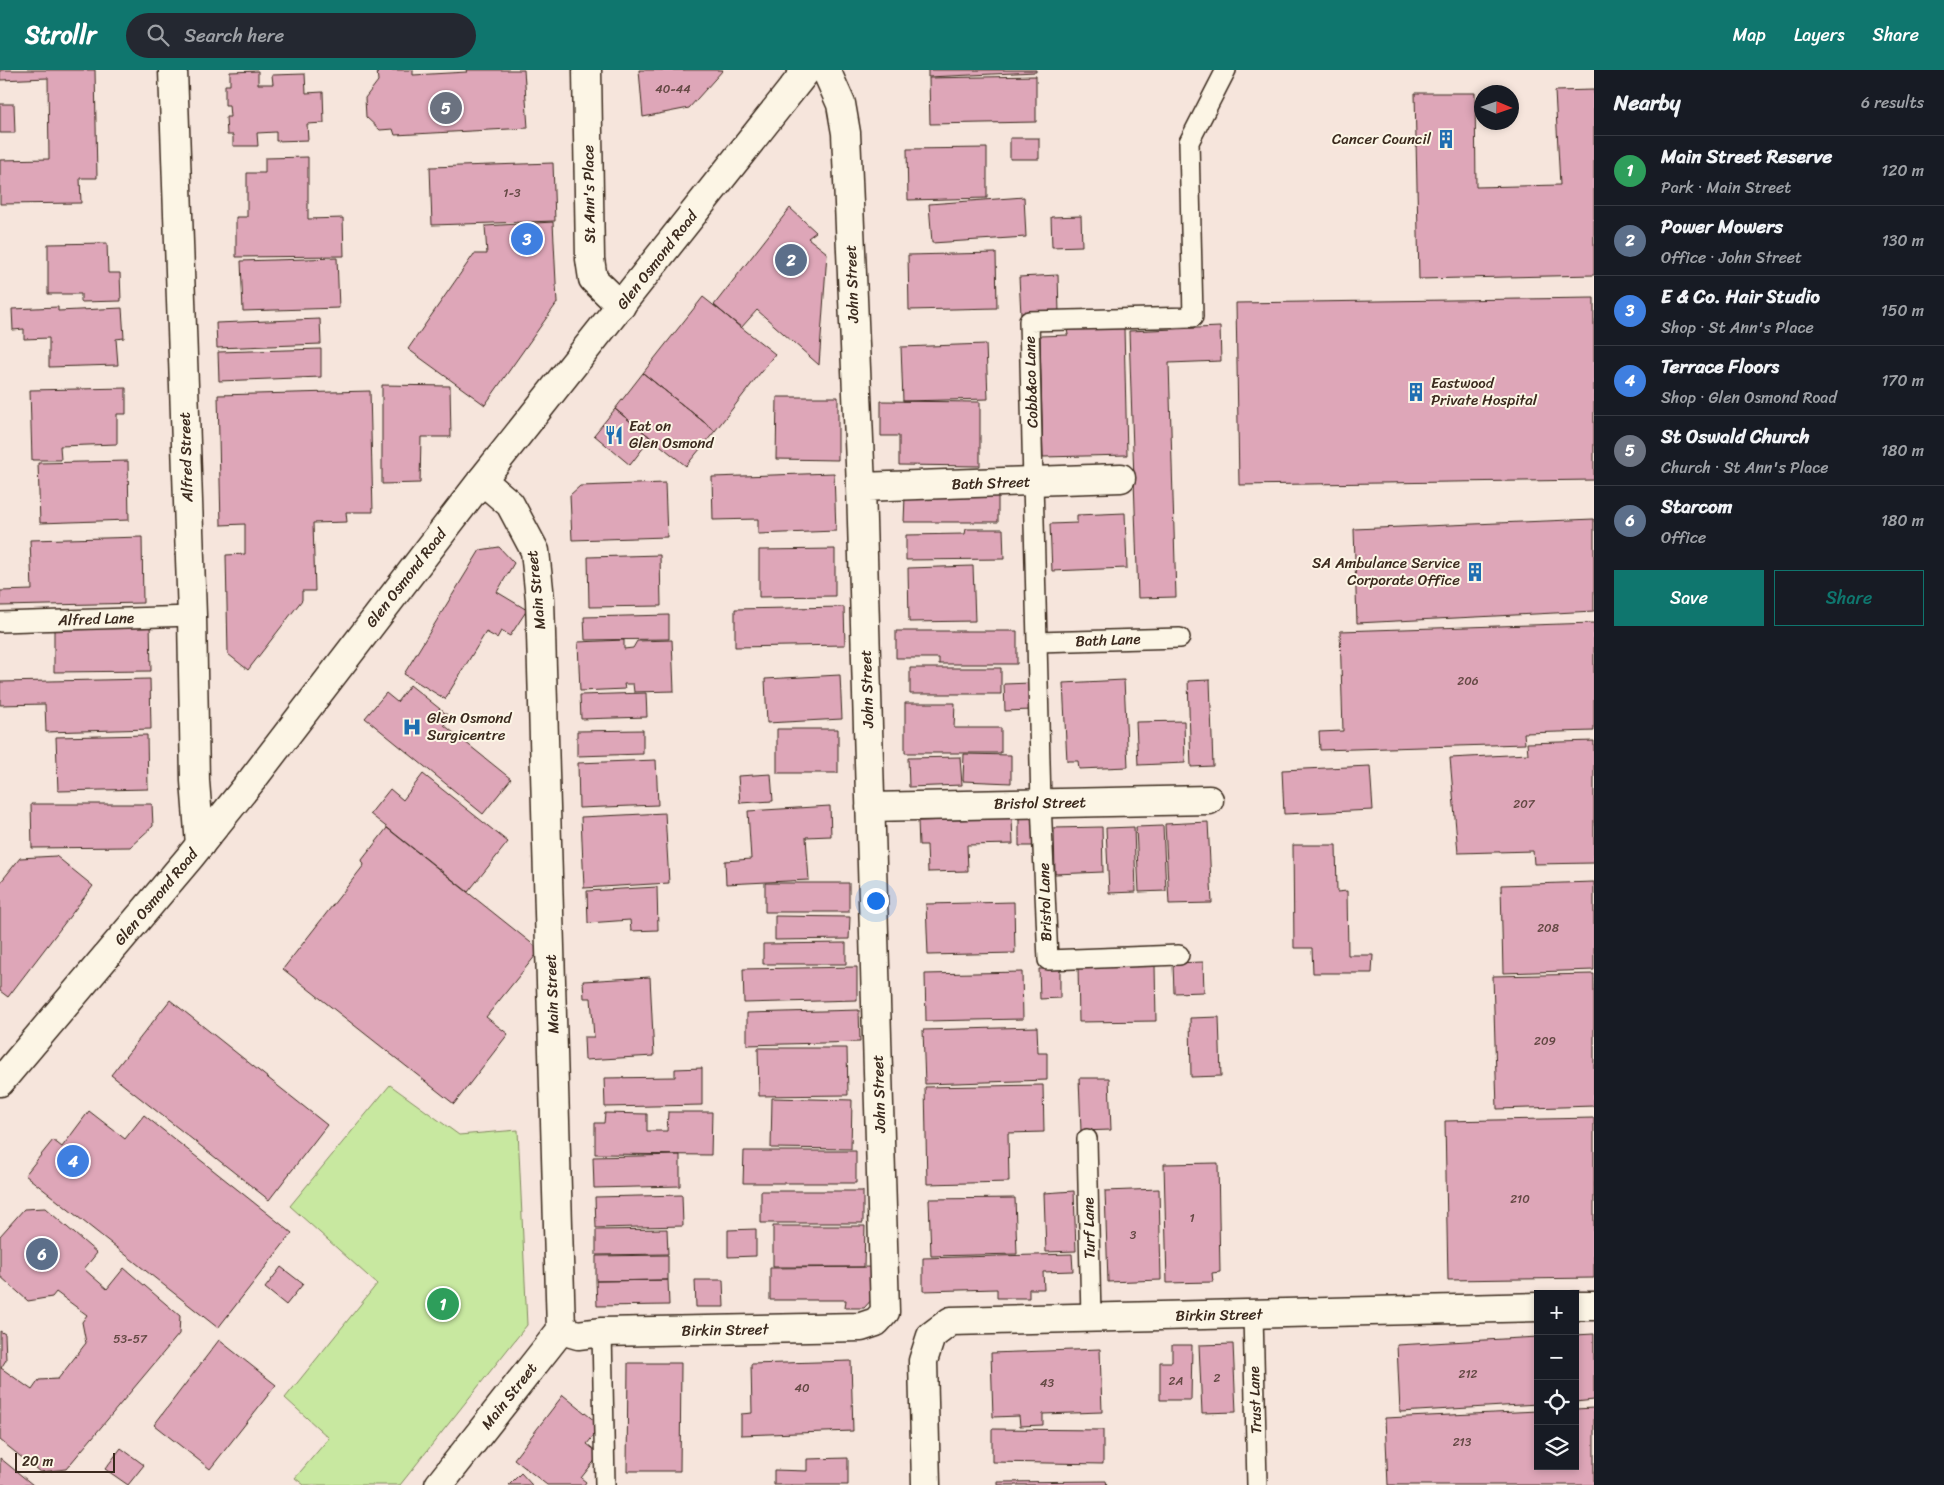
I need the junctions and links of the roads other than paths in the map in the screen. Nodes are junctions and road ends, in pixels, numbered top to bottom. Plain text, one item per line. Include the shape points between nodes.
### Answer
1 (173, 70) edge
2 (587, 70) edge
3 (807, 70) edge
4 (826, 70) edge
5 (1226, 70) edge
6 (621, 306) junction
7 (1122, 478) dead end
8 (482, 480) junction
9 (1033, 481) junction
10 (861, 488) junction
11 (192, 616) junction
12 (0, 622) edge
13 (1180, 638) dead end
14 (1037, 642) junction
15 (1210, 800) dead end
16 (1041, 803) junction
17 (870, 807) junction
18 (200, 845) junction
19 (1179, 955) dead end
20 (0, 1082) edge
21 (1087, 1138) dead end
22 (1579, 1306) edge
23 (1594, 1306) edge
24 (1534, 1307) edge
25 (885, 1312) joint
26 (1253, 1314) junction
27 (1091, 1318) junction
28 (561, 1330) junction
29 (602, 1332) junction
30 (439, 1485) edge
31 (605, 1485) edge
32 (926, 1485) edge
33 (1258, 1485) edge

1 - 11 main road, Alfred Street
2 - 6 main road, St Ann's Place via 590,259 593,279
3 - 6 main road, Glen Osmond Road
4 - 10 main road, John Street via 841,104 846,133
5 - 9 lane, Cobb&co Lane via 1189,142 1193,316 1029,321
6 - 8 main road, Glen Osmond Road
7 - 9 main road, Bath Street
8 - 18 main road, Glen Osmond Road
8 - 28 main road, Main Street via 510,504 535,551 540,599
9 - 10 main road, Bath Street
9 - 14 lane, Cobb&co Lane
10 - 17 main road, John Street
11 - 12 lane, Alfred Lane
11 - 18 main road, Alfred Street via 195,781
13 - 14 lane, Bath Lane
14 - 16 lane, Cobb&co Lane
15 - 16 main road, Bristol Street
16 - 17 main road, Bristol Street
16 - 19 lane, Bristol Lane via 1048,960
17 - 25 main road, John Street
18 - 20 main road, Glen Osmond Road
21 - 27 lane, Turf Lane
22 - 23 main road
24 - 26 main road, Birkin Street
25 - 29 main road, Birkin Street via 876,1322 861,1327
26 - 27 main road, Birkin Street
26 - 33 lane, Trust Lane
27 - 32 main road, Birkin Street via 951,1321 931,1336 923,1360
28 - 29 main road, Birkin Street via 578,1335
28 - 30 main road, Main Street
29 - 31 lane

